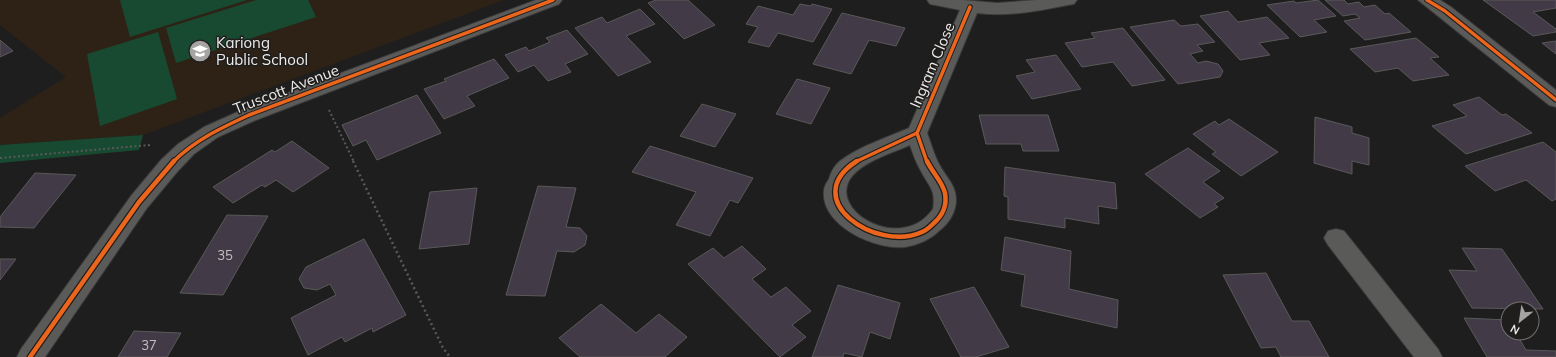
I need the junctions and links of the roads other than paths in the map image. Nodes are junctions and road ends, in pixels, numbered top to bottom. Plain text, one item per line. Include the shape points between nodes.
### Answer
1 (553, 0) edge
2 (936, 0) edge
3 (1068, 0) edge
4 (1427, 0) edge
5 (970, 7) junction
6 (1556, 100) edge
7 (917, 133) junction
8 (1336, 238) dead end
9 (30, 357) edge
10 (1429, 357) edge

1 - 9 street, Truscott Avenue via 249,115 211,132 186,149 139,202
2 - 5 street
3 - 5 street via 1019,8
4 - 6 street via 1445,11
5 - 7 street, Ingram Close
7 - 7 street via 928,163 944,190 944,210 933,226 916,236 891,238 871,234 850,222 837,203 835,187 842,172 855,162
8 - 10 street

